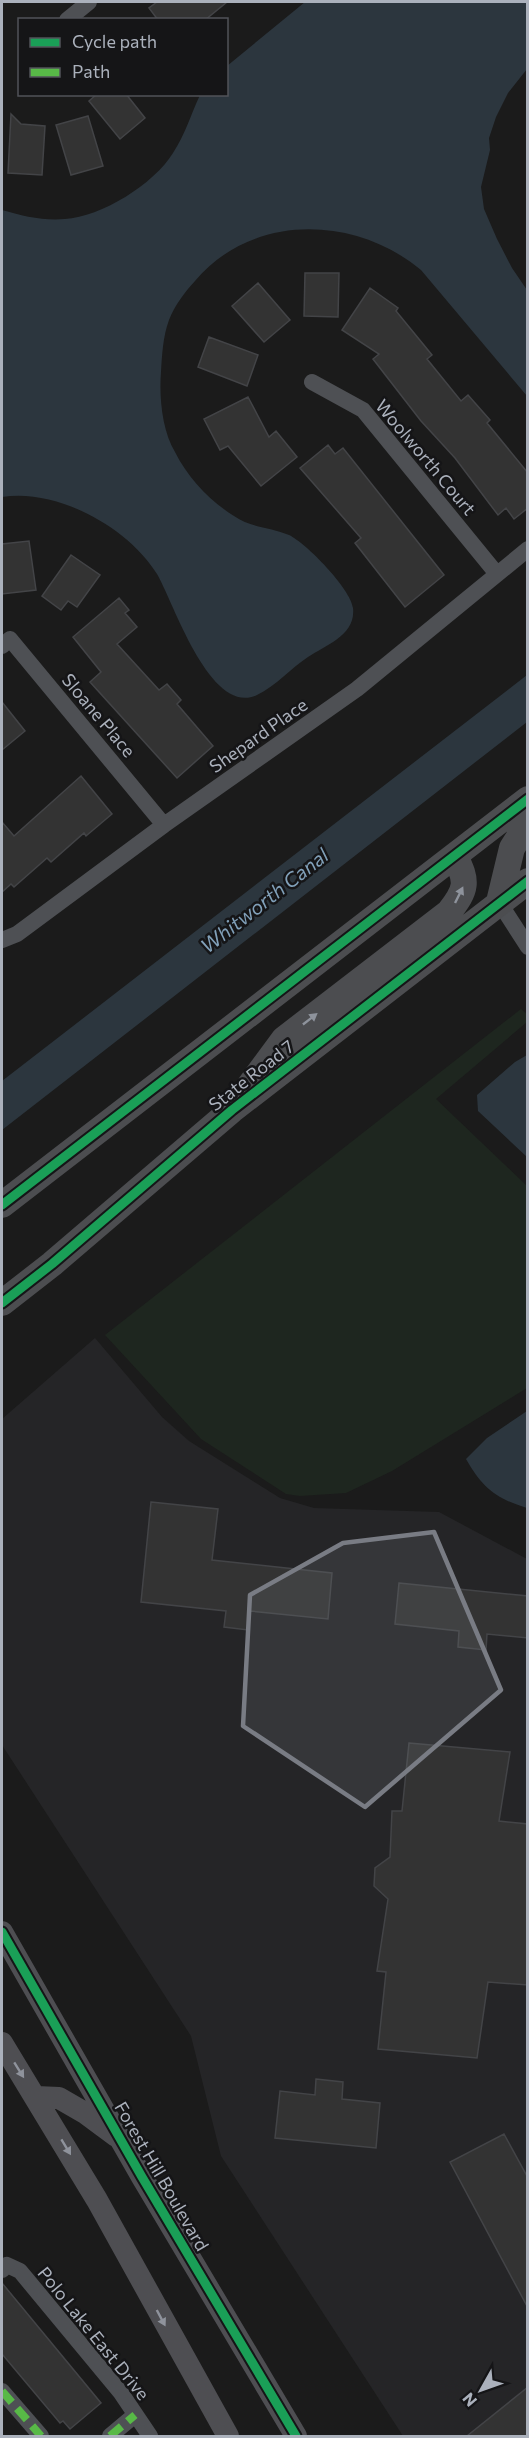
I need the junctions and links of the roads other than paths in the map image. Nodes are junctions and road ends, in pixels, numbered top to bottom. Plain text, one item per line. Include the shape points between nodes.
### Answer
1 (89, 2) edge
2 (69, 18) edge
3 (312, 382) dead end
4 (528, 549) edge
5 (497, 574) junction
6 (2, 646) edge
7 (528, 799) edge
8 (528, 823) edge
9 (165, 825) junction
10 (455, 856) junction
11 (528, 881) edge
12 (499, 902) junction
13 (2, 940) edge
14 (528, 947) edge
15 (232, 1110) junction
16 (2, 1205) edge
17 (2, 1303) edge
18 (2, 1932) edge
19 (2, 2043) edge
20 (36, 2097) junction
21 (121, 2140) junction
22 (2, 2270) edge
23 (2, 2391) edge
24 (135, 2415) junction
25 (41, 2436) edge
26 (110, 2436) edge
27 (150, 2436) edge
28 (228, 2436) edge
29 (296, 2436) edge

1 - 2 street
3 - 5 street, Woolworth Court via 363,410
4 - 5 street, Shepard Place
5 - 9 street, Shepard Place via 357,689
6 - 9 street, Sloane Place via 10,639
7 - 10 main road
8 - 12 main road via 512,848
9 - 13 street, Shepard Place via 16,934
15 -> 10 main road via 284,1039 449,912 463,895 465,876
10 - 16 main road
11 - 12 main road, State Road 7
12 - 14 street
12 - 15 main road, State Road 7
15 - 17 main road, State Road 7
18 - 21 main road, Forest Hill Boulevard
19 -> 20 main road
20 - 21 main road via 59,2098
20 -> 28 main road
21 - 29 main road, Forest Hill Boulevard
22 - 24 street, Polo Lake East Drive via 7,2265 20,2271
23 - 25 street
24 - 26 street
24 - 27 street, Polo Lake East Drive

